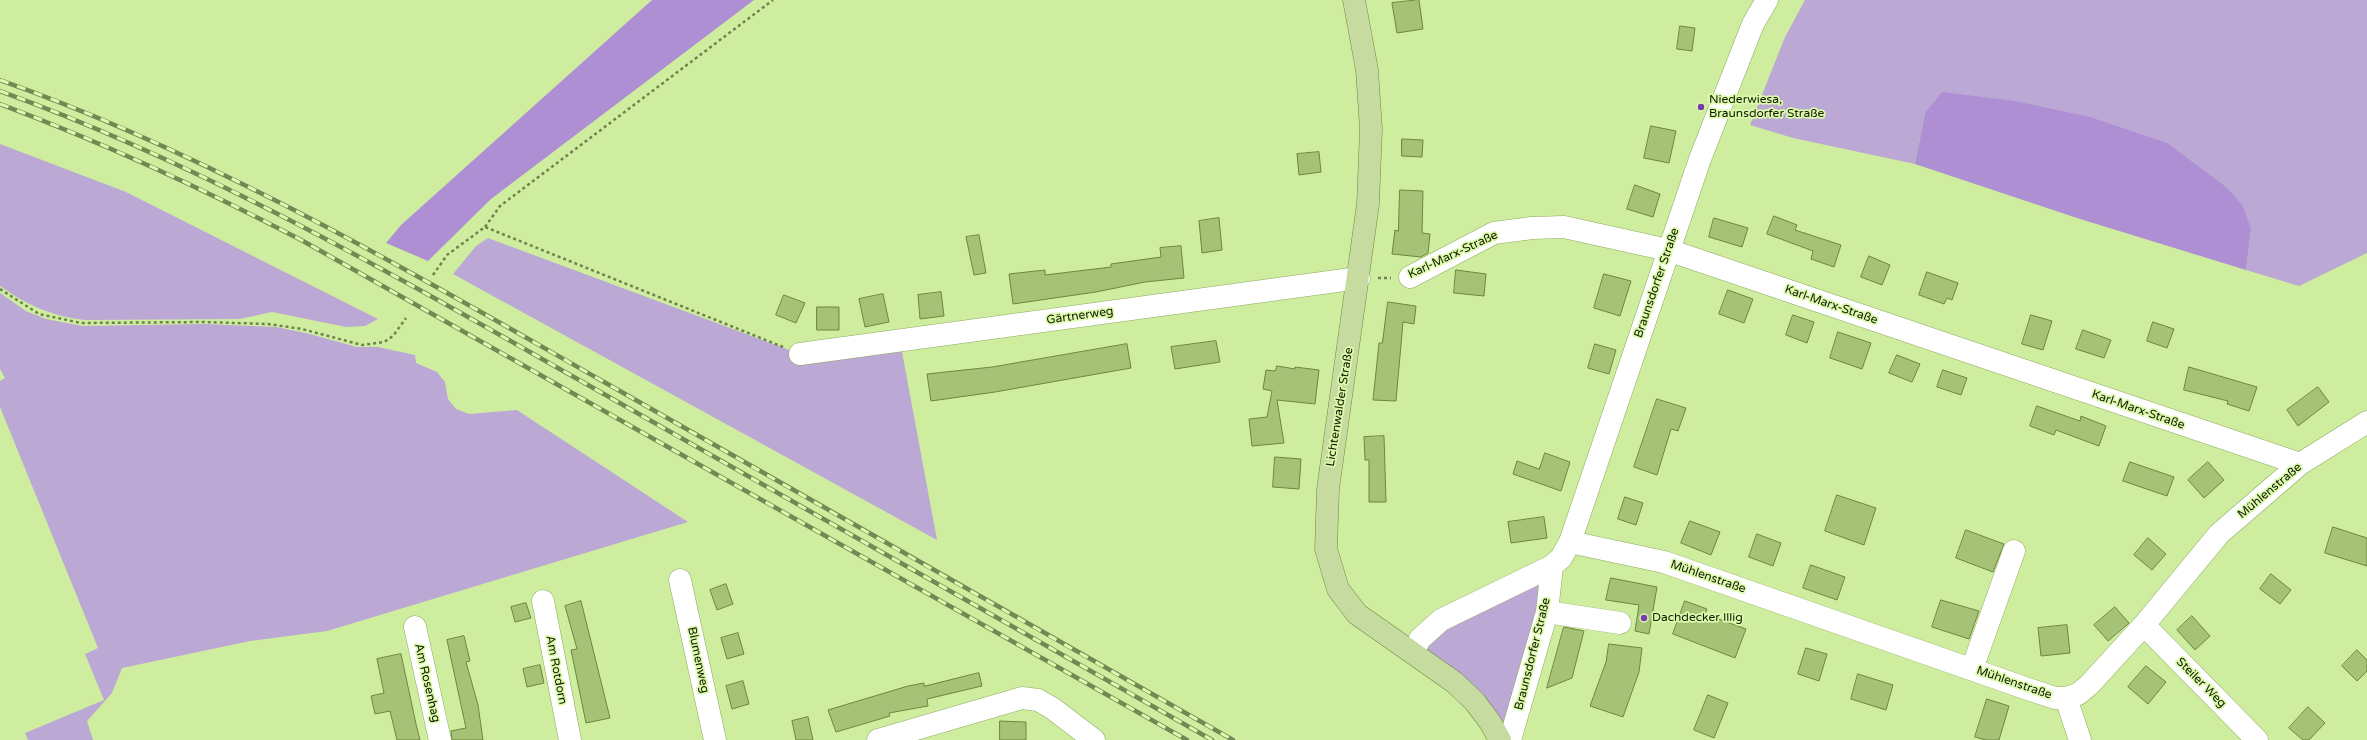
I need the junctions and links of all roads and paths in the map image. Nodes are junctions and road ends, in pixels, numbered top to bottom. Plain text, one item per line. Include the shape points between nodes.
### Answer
1 (773, 0) edge
2 (1354, 0) edge
3 (1767, 0) edge
4 (485, 227) junction
5 (1668, 250) junction
6 (433, 276) dead end
7 (1360, 278) junction
8 (1410, 278) joint
9 (0, 289) edge
10 (406, 318) dead end
11 (800, 354) joint
12 (2367, 422) edge
13 (2300, 464) junction
14 (1570, 542) junction
15 (2014, 550) dead end
16 (1552, 566) junction
17 (680, 580) dead end
18 (543, 601) dead end
19 (1546, 612) junction
20 (1620, 623) dead end
21 (2144, 625) junction
22 (414, 627) dead end
23 (1413, 652) junction
24 (1972, 669) junction
25 (2066, 698) junction
26 (440, 740) edge
27 (570, 740) edge
28 (715, 740) edge
29 (878, 740) edge
30 (1094, 740) edge
31 (1500, 740) edge
32 (1510, 740) edge
33 (2080, 740) edge
34 (2257, 740) edge

1 - 4 path via 500,206
2 - 7 main road, Lichtenwalder Straße via 1367,70 1371,129 1368,204
3 - 5 street, Braunsdorfer Straße via 1753,24 1710,130
4 - 6 path via 447,255
4 - 11 path
5 - 8 street, Karl-Marx-Straße via 1564,226 1532,228 1494,233
5 - 13 street, Karl-Marx-Straße
5 - 14 street, Braunsdorfer Straße
7 - 8 path, Karl-Marx-Straße
7 - 11 street, Gärtnerweg
7 - 23 main road, Lichtenwalder Straße via 1328,489 1326,549 1338,588 1346,602 1377,630
9 - 10 path via 39,314 81,323 268,324 302,329 362,345 384,342 393,336
12 - 13 street, Mühlenstraße
13 - 21 street, Mühlenstraße via 2219,534
14 - 16 street, Braunsdorfer Straße via 1562,558
14 - 24 street, Mühlenstraße via 1664,562
15 - 24 street
16 - 19 street, Braunsdorfer Straße
16 - 23 street, Braunsdorfer Straße via 1441,620 1420,639
17 - 28 street, Blumenweg
18 - 27 street, Am Rotdorn
19 - 20 street
19 - 32 street, Braunsdorfer Straße
21 - 25 street, Mühlenstraße via 2089,685 2078,694
21 - 34 street, Steiler Weg
22 - 26 street, Am Rosenhag
23 - 31 main road, Lichtenwalder Straße via 1454,682 1475,702
24 - 25 street, Mühlenstraße via 2055,698
25 - 33 street
29 - 30 street via 1022,698 1038,700 1052,708

